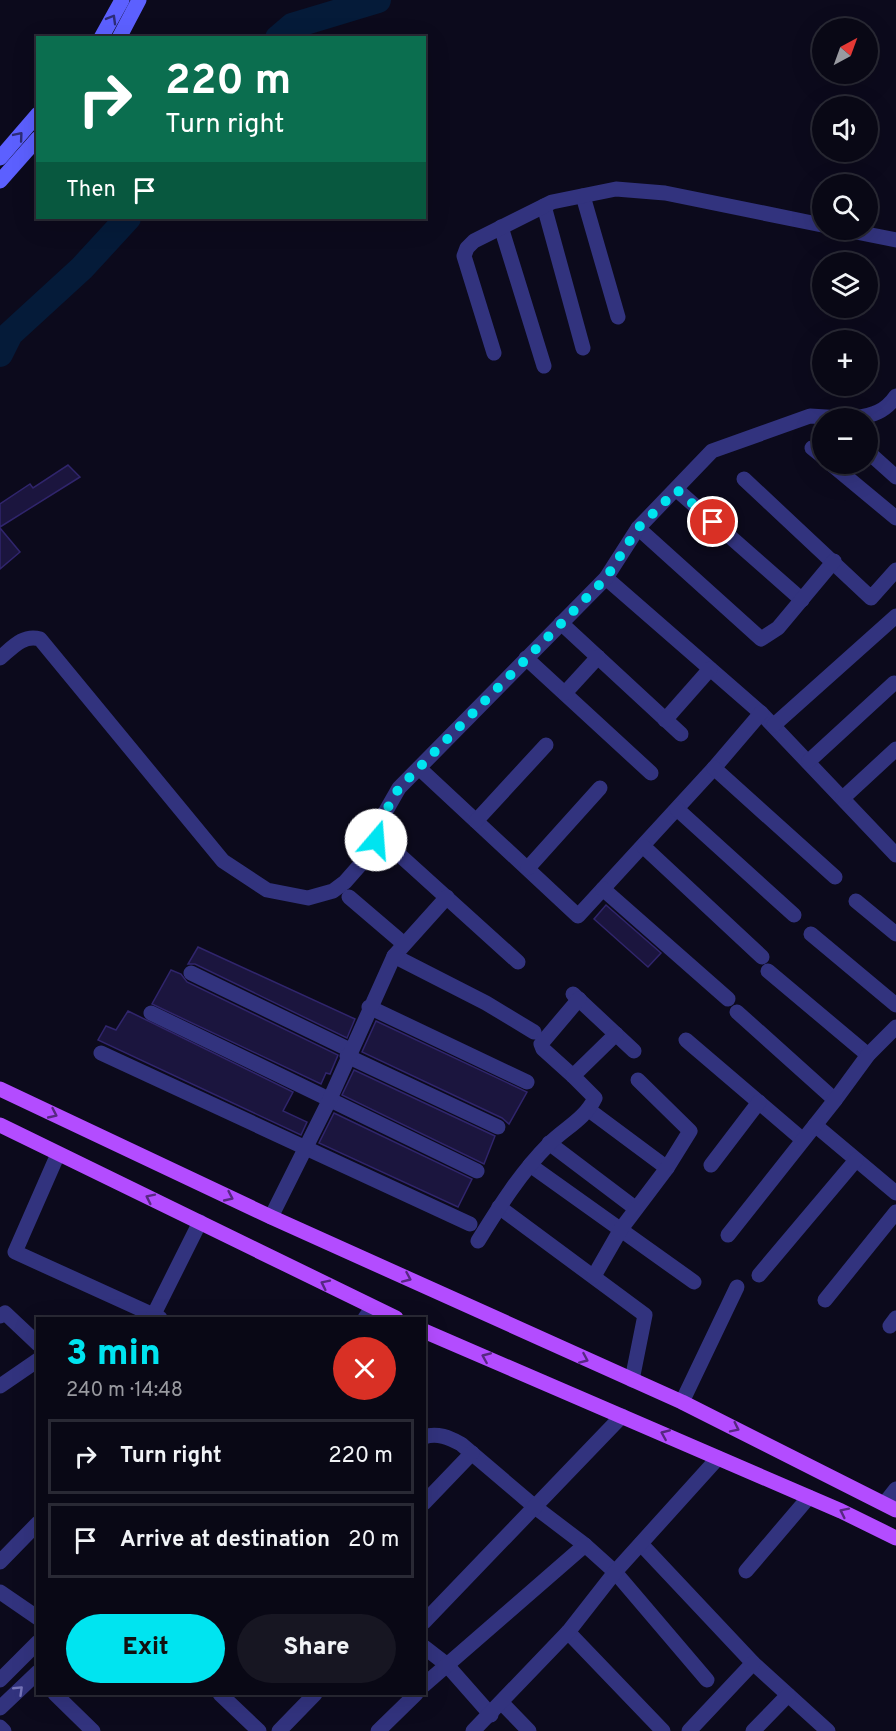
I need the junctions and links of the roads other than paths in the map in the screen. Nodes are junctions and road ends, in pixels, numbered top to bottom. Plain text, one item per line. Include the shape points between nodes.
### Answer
1 (122, 0) edge
2 (139, 0) edge
3 (102, 36) edge
4 (120, 36) edge
5 (36, 116) edge
6 (36, 140) edge
7 (0, 158) edge
8 (0, 181) edge
9 (584, 196) junction
10 (544, 206) junction
11 (812, 223) edge
12 (501, 227) junction
13 (878, 236) edge
14 (896, 240) edge
15 (618, 317) dead end
16 (583, 348) dead end
17 (494, 352) dead end
18 (544, 366) dead end
19 (896, 396) edge
20 (878, 414) edge
21 (812, 416) edge
22 (878, 461) edge
23 (843, 474) edge
24 (896, 477) edge
25 (744, 479) dead end
26 (677, 490) junction
27 (896, 518) edge
28 (638, 528) junction
29 (834, 561) junction
30 (896, 570) edge
31 (606, 578) junction
32 (802, 600) junction
33 (896, 616) edge
34 (561, 623) junction
35 (598, 657) junction
36 (0, 658) edge
37 (526, 658) junction
38 (710, 669) junction
39 (894, 682) dead end
40 (565, 693) junction
41 (761, 713) junction
42 (665, 720) junction
43 (774, 725) junction
44 (681, 734) dead end
45 (546, 745) dead end
46 (896, 749) edge
47 (809, 761) junction
48 (419, 768) junction
49 (714, 768) junction
50 (651, 773) dead end
51 (600, 788) dead end
52 (843, 798) junction
53 (677, 809) junction
54 (476, 821) junction
55 (644, 847) junction
56 (393, 849) dead end
57 (896, 855) edge
58 (528, 868) junction
59 (835, 877) dead end
60 (603, 890) junction
61 (350, 897) dead end
62 (447, 897) junction
63 (856, 901) dead end
64 (794, 915) dead end
65 (810, 934) dead end
66 (896, 934) edge
67 (399, 950) junction
68 (762, 957) dead end
69 (518, 963) dead end
70 (768, 971) dead end
71 (191, 973) dead end
72 (896, 1005) edge
73 (369, 1007) junction
74 (151, 1013) dead end
75 (896, 1027) edge
76 (534, 1032) dead end
77 (616, 1034) junction
78 (686, 1040) dead end
79 (634, 1051) dead end
80 (101, 1053) dead end
81 (348, 1053) junction
82 (868, 1055) junction
83 (573, 1076) junction
84 (638, 1080) dead end
85 (527, 1082) dead end
86 (0, 1089) edge
87 (835, 1100) junction
88 (329, 1101) junction
89 (759, 1102) junction
90 (589, 1110) junction
91 (0, 1125) edge
92 (814, 1125) junction
93 (498, 1127) dead end
94 (803, 1140) junction
95 (549, 1143) junction
96 (305, 1150) junction
97 (58, 1154) junction
98 (856, 1161) junction
99 (530, 1165) junction
100 (711, 1165) dead end
101 (667, 1168) junction
102 (477, 1171) dead end
103 (896, 1193) edge
104 (499, 1207) junction
105 (635, 1208) junction
106 (896, 1212) edge
107 (271, 1217) junction
108 (200, 1222) junction
109 (470, 1224) dead end
110 (621, 1228) junction
111 (728, 1234) dead end
112 (478, 1241) dead end
113 (759, 1275) dead end
114 (594, 1276) junction
115 (694, 1282) dead end
116 (737, 1287) dead end
117 (825, 1300) dead end
118 (369, 1313) edge
119 (0, 1316) edge
120 (154, 1317) edge
121 (156, 1317) edge
122 (390, 1317) edge
123 (426, 1332) edge
124 (36, 1342) edge
125 (36, 1361) edge
126 (632, 1380) junction
127 (0, 1386) edge
128 (682, 1402) junction
129 (622, 1416) junction
130 (426, 1436) edge
131 (472, 1454) junction
132 (718, 1458) junction
133 (896, 1488) edge
134 (809, 1497) junction
135 (426, 1501) edge
136 (890, 1507) edge
137 (535, 1508) junction
138 (36, 1525) edge
139 (896, 1538) edge
140 (641, 1544) junction
141 (585, 1545) junction
142 (0, 1562) edge
143 (746, 1570) dead end
144 (615, 1572) junction
145 (0, 1592) edge
146 (36, 1617) edge
147 (426, 1620) edge
148 (568, 1632) junction
149 (36, 1644) edge
150 (426, 1649) edge
151 (21, 1659) junction
152 (753, 1663) junction
153 (446, 1664) junction
154 (36, 1673) edge
155 (36, 1675) edge
156 (1, 1677) edge
157 (707, 1680) dead end
158 (426, 1683) edge
159 (56, 1695) edge
160 (314, 1695) edge
161 (415, 1695) edge
162 (788, 1695) junction
163 (227, 1696) edge
164 (502, 1703) junction
165 (0, 1708) edge
166 (491, 1715) junction
167 (0, 1727) edge
168 (4, 1731) edge
169 (93, 1731) edge
170 (259, 1731) edge
171 (279, 1731) edge
172 (378, 1731) edge
173 (473, 1731) edge
174 (529, 1731) edge
175 (663, 1731) edge
176 (689, 1731) edge
177 (753, 1731) edge
178 (828, 1731) edge

3 -> 1 main road
2 - 4 main road
7 -> 5 main road
6 - 8 main road
9 - 10 street
9 - 11 street via 616,189 665,193
9 - 15 street
10 - 12 street
10 - 16 street
12 - 17 street via 474,241 464,256
12 - 18 street
13 - 14 street
19 - 20 street
21 - 26 street via 712,451
22 - 24 street
23 - 27 street
25 - 29 street
26 - 28 street
26 - 32 street
28 - 31 street
28 - 32 street via 761,639 769,636
29 - 30 street via 871,598
29 - 32 street
31 - 34 street
31 - 38 street
33 - 43 street
34 - 35 street
34 - 37 street
35 - 40 street
35 - 42 street
36 - 48 street via 29,637 48,645 223,861 267,890 308,898 333,891 345,882 367,857 399,788
37 - 40 street
37 - 48 street
38 - 41 street
38 - 42 street
39 - 47 street
40 - 50 street
41 - 43 street
41 - 49 street
42 - 44 street
43 - 47 street
45 - 54 street
46 - 52 street
47 - 52 street
48 - 54 street
49 - 53 street
49 - 59 street
51 - 58 street
52 - 57 street
53 - 55 street
53 - 64 street
54 - 58 street
55 - 60 street
55 - 68 street
56 - 62 street
58 - 60 street via 578,916
60 - 87 street
61 - 67 street
62 - 67 street
62 - 69 street
63 - 66 street
65 - 72 street
67 - 73 street
67 - 76 street
70 - 82 street
71 - 81 street
73 - 81 street
73 - 85 street
74 - 88 street
75 - 82 street
77 - 79 street
77 - 83 street
77 - 83 street via 576,996 541,1044
78 - 89 street
80 - 96 street
81 - 88 street
81 - 93 street
82 - 87 street
83 - 90 street via 594,1098
84 - 101 street via 690,1131
86 -> 107 main road
87 - 92 street
88 - 96 street
88 - 102 street
89 - 94 street
89 - 100 street
90 - 95 street
90 - 101 street
91 - 97 main road
92 - 94 street
92 - 98 street
94 - 111 street
95 - 99 street
95 - 105 street
96 - 107 street
96 - 109 street
108 -> 97 main road
97 - 120 street via 15,1252
98 - 103 street
98 - 113 street
99 - 104 street
99 - 110 street
101 - 105 street
104 - 112 street
104 - 114 street
105 - 110 street
106 - 117 street
107 -> 126 main road
118 -> 108 main road
108 - 121 street
110 - 114 street
110 - 115 street
114 - 126 street via 645,1315
116 - 128 street
118 - 122 main road
119 - 124 street via 5,1313
129 -> 123 main road
125 - 127 street
126 - 128 main road
128 -> 136 main road
132 -> 129 main road
129 - 137 street
130 - 131 street via 448,1437
131 - 135 street
131 - 137 street
132 - 134 main road
132 - 140 street
133 - 136 street
139 -> 134 main road
134 - 143 street
137 - 141 street
137 - 147 street
138 - 142 street
140 - 144 street
140 - 152 street
141 - 144 street
141 - 153 street
144 - 148 street
144 - 157 street
145 - 146 street
148 - 164 street
148 - 175 street
149 - 151 street
150 - 153 street
151 - 154 street
151 - 156 street
152 - 162 street
152 - 176 street
153 - 158 street
153 - 166 street
165 -> 155 street
159 - 169 street
160 - 171 street
161 - 172 street
162 - 177 street
162 - 178 street
163 - 170 street
164 - 166 street
164 - 174 street
166 - 173 street
167 - 168 street

